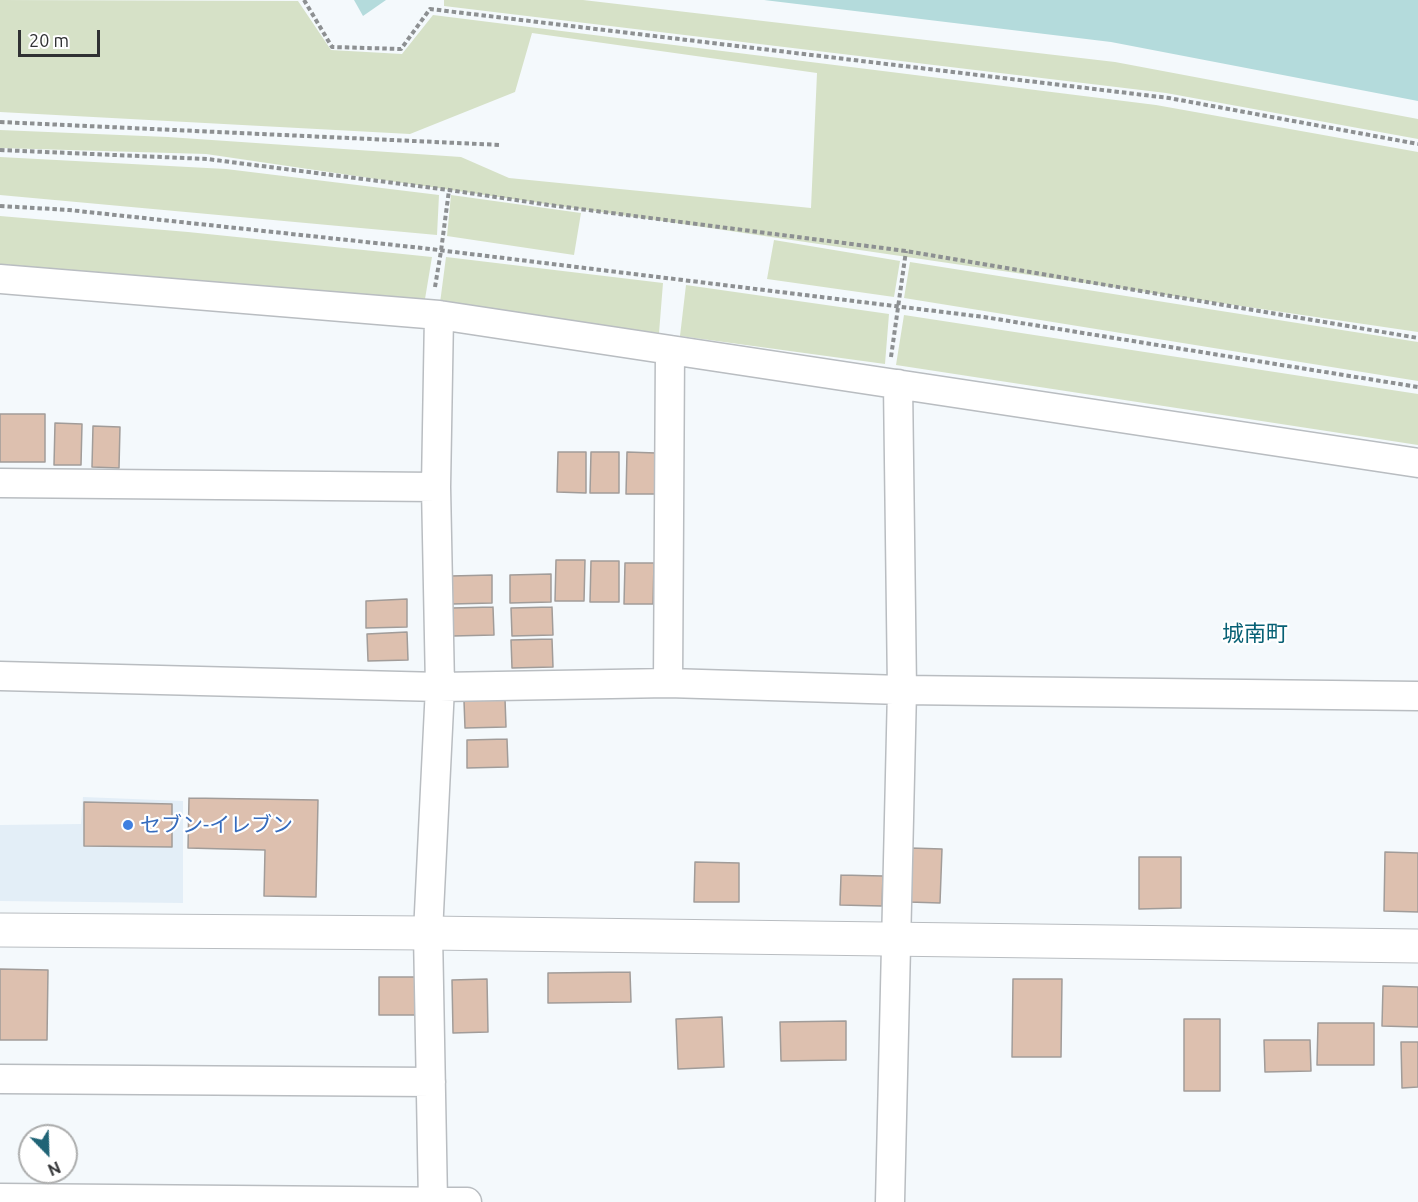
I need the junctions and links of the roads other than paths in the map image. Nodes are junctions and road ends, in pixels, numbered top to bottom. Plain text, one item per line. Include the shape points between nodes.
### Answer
1 (0, 279) edge
2 (435, 315) junction
3 (670, 350) junction
4 (893, 383) junction
5 (1418, 463) edge
6 (0, 483) edge
7 (436, 487) junction
8 (0, 676) edge
9 (668, 684) junction
10 (440, 687) junction
11 (902, 690) junction
12 (1418, 696) edge
13 (0, 930) edge
14 (428, 933) junction
15 (896, 939) junction
16 (1418, 946) edge
17 (0, 1078) edge
18 (431, 1082) junction
19 (0, 1198) edge
20 (214, 1201) edge
21 (433, 1201) edge
22 (467, 1202) edge
23 (890, 1202) edge

1 - 2 street
2 - 3 street
2 - 7 street
3 - 4 street
3 - 9 street
4 - 5 street
4 - 11 street
6 - 7 street
7 - 10 street
8 - 10 street
9 - 10 street
9 - 11 street
10 - 14 street
11 - 12 street
11 - 15 street
13 - 14 street
14 - 15 street
14 - 18 street
15 - 16 street
15 - 23 street
17 - 18 street
18 - 21 street
19 - 20 street
20 - 21 street
21 - 22 street

